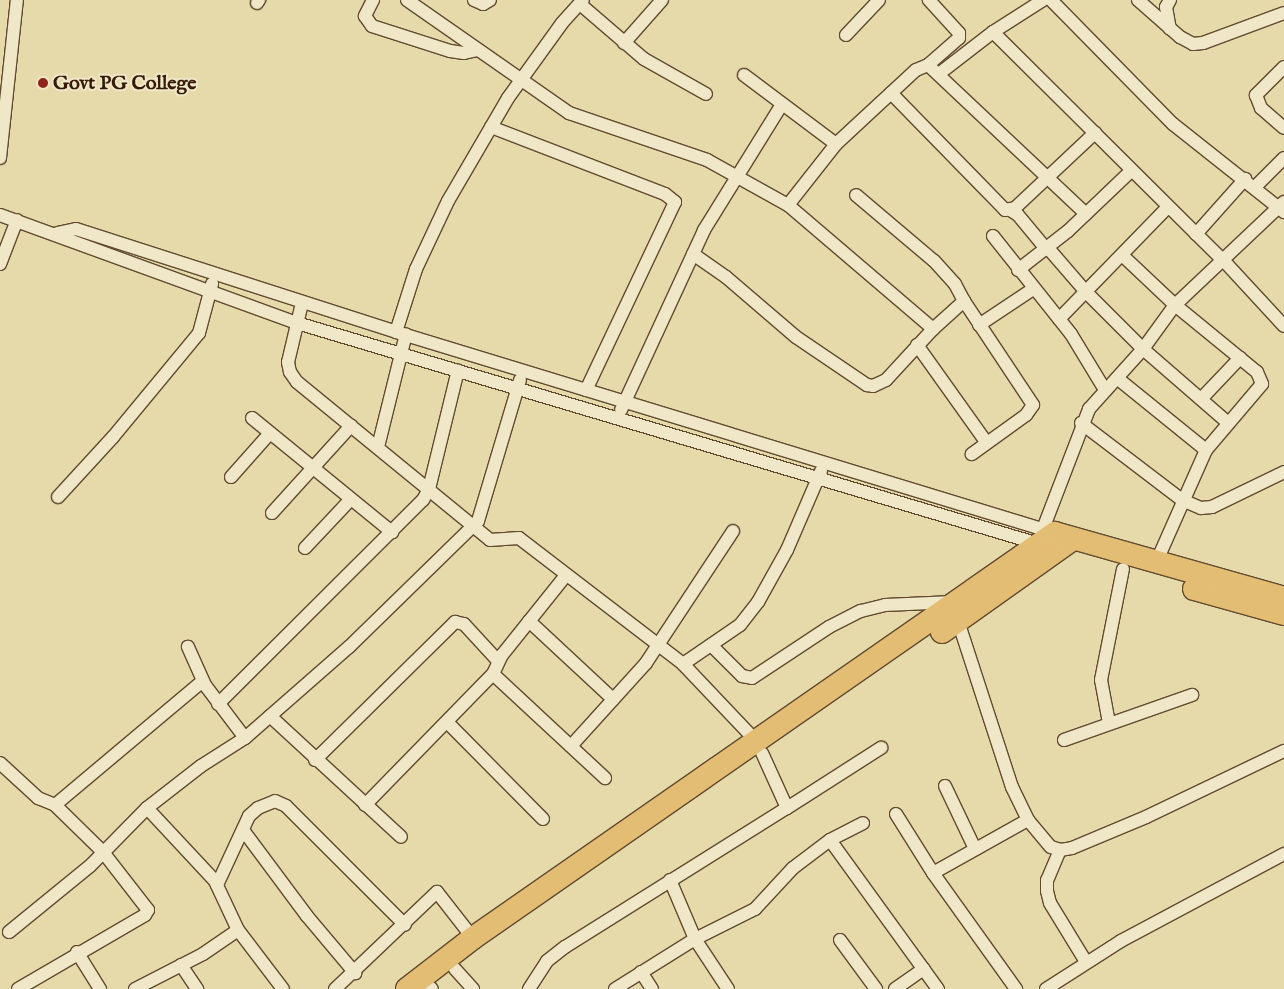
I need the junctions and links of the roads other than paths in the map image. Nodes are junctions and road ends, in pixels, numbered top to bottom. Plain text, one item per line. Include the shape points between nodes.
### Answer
1 (17, 0) edge
2 (373, 0) edge
3 (407, 0) edge
4 (474, 0) edge
5 (490, 0) edge
6 (662, 0) edge
7 (879, 0) edge
8 (928, 0) edge
9 (1043, 0) edge
10 (1051, 0) edge
11 (1138, 0) edge
12 (1170, 0) edge
13 (582, 2) edge
14 (1284, 13) edge
15 (1170, 30) junction
16 (993, 32) junction
17 (846, 35) dead end
18 (624, 43) junction
19 (477, 50) junction
20 (928, 65) junction
21 (1284, 67) edge
22 (940, 73) junction
23 (744, 75) dead end
24 (521, 81) junction
25 (890, 93) junction
26 (706, 94) dead end
27 (782, 104) junction
28 (491, 127) junction
29 (1284, 128) edge
30 (1095, 133) junction
31 (836, 144) junction
32 (0, 158) edge
33 (1284, 158) edge
34 (1130, 172) junction
35 (736, 175) junction
36 (1048, 177) junction
37 (1245, 179) junction
38 (1255, 187) junction
39 (856, 195) dead end
40 (788, 205) junction
41 (1168, 207) junction
42 (1282, 207) edge
43 (1010, 210) junction
44 (1086, 214) junction
45 (0, 215) edge
46 (17, 220) junction
47 (57, 233) junction
48 (1196, 234) junction
49 (993, 236) dead end
50 (1047, 249) junction
51 (693, 254) junction
52 (1122, 256) junction
53 (1224, 261) junction
54 (0, 264) edge
55 (1018, 270) junction
56 (215, 275) junction
57 (1033, 289) junction
58 (210, 292) junction
59 (1086, 292) junction
60 (964, 301) junction
61 (302, 303) junction
62 (1175, 305) junction
63 (1059, 319) junction
64 (297, 323) junction
65 (979, 325) junction
66 (1284, 326) edge
67 (932, 329) junction
68 (401, 333) junction
69 (917, 345) junction
70 (1143, 349) junction
71 (401, 354) junction
72 (1240, 358) junction
73 (458, 370) junction
74 (523, 370) junction
75 (1117, 378) junction
76 (518, 387) junction
77 (586, 390) junction
78 (1105, 390) junction
79 (1200, 399) junction
80 (624, 402) junction
81 (618, 417) junction
82 (252, 418) dead end
83 (1227, 422) junction
84 (1081, 423) junction
85 (351, 426) junction
86 (270, 433) junction
87 (987, 443) junction
88 (378, 447) junction
89 (1206, 450) junction
90 (972, 454) dead end
91 (824, 461) junction
92 (312, 469) junction
93 (1284, 472) edge
94 (818, 477) junction
95 (231, 478) dead end
96 (429, 489) junction
97 (58, 496) dead end
98 (351, 499) junction
99 (1182, 500) junction
100 (272, 513) dead end
101 (474, 527) junction
102 (733, 531) dead end
103 (392, 532) junction
104 (1054, 539) junction
105 (305, 548) dead end
106 (1156, 563) junction
107 (1123, 568) junction
108 (566, 575) junction
109 (1284, 598) edge
110 (958, 612) junction
111 (1284, 614) edge
112 (529, 621) junction
113 (711, 645) junction
114 (658, 646) junction
115 (188, 647) dead end
116 (498, 661) junction
117 (683, 664) junction
118 (493, 674) junction
119 (203, 681) junction
120 (1192, 695) dead end
121 (613, 698) junction
122 (218, 704) junction
123 (270, 716) junction
124 (448, 723) junction
125 (1109, 723) junction
126 (245, 738) junction
127 (1064, 740) dead end
128 (571, 746) junction
129 (759, 747) junction
130 (881, 748) dead end
131 (1284, 751) edge
132 (315, 760) junction
133 (0, 763) edge
134 (605, 778) dead end
135 (945, 786) dead end
136 (55, 805) junction
137 (366, 805) junction
138 (147, 808) junction
139 (787, 808) junction
140 (896, 814) dead end
141 (543, 819) dead end
142 (1028, 820) junction
143 (863, 823) dead end
144 (243, 830) junction
145 (401, 837) dead end
146 (830, 840) junction
147 (975, 849) junction
148 (1060, 850) junction
149 (103, 852) junction
150 (1284, 854) edge
151 (933, 873) junction
152 (670, 880) junction
153 (217, 885) junction
154 (405, 925) junction
155 (238, 930) junction
156 (9, 932) dead end
157 (474, 938) junction
158 (695, 939) junction
159 (840, 940) dead end
160 (78, 952) junction
161 (1086, 962) junction
162 (181, 965) junction
163 (455, 969) junction
164 (924, 969) junction
165 (641, 972) junction
166 (355, 973) junction
167 (93, 987) edge
168 (18, 989) edge
169 (135, 989) edge
170 (198, 989) edge
171 (283, 989) edge
172 (335, 989) edge
173 (407, 989) edge
174 (430, 989) edge
175 (474, 989) edge
176 (529, 989) edge
177 (615, 989) edge
178 (652, 989) edge
179 (728, 989) edge
180 (876, 989) edge
181 (895, 989) edge
182 (938, 989) edge
183 (1016, 989) edge
184 (1046, 989) edge

1 - 32 street
2 - 19 street via 365,16 372,26 450,51 464,53
3 - 19 street
4 - 5 street via 484,4
6 - 18 street
7 - 17 street
8 - 20 street via 960,33 959,38
9 - 16 street
10 - 37 street via 1173,124
11 - 15 street
12 - 15 street via 1166,7
13 - 18 street
13 - 24 street
14 - 15 street via 1203,44 1193,44
16 - 22 street
16 - 30 street
18 - 26 street via 644,59
19 - 24 street
20 - 22 street
20 - 25 street via 916,70
21 - 29 street via 1256,95 1261,108
22 - 36 street
23 - 27 street
24 - 28 street
24 - 35 street via 569,113 707,160
25 - 31 street
25 - 43 street via 999,205
27 - 31 street
27 - 35 street
28 - 68 street via 448,202 416,268
28 - 77 street via 665,194 675,202
30 - 34 street
30 - 36 street
31 - 40 street
33 - 38 street
34 - 41 street
34 - 44 street
35 - 40 street
35 - 51 street
36 - 43 street
36 - 44 street
37 - 38 street
37 - 48 street
38 - 42 street
39 - 60 street via 934,261 955,284
40 - 67 street
41 - 48 street
41 - 52 street
42 - 53 street
43 - 50 street
44 - 50 street
45 - 46 street
46 - 47 street
46 - 54 street
47 - 56 street via 76,229
47 - 58 street via 71,243
48 - 53 street
49 - 55 street
50 - 55 street
50 - 59 street
51 - 69 street via 726,277 796,337 867,385 886,380
51 - 80 street
52 - 59 street
52 - 62 street
53 - 62 street
53 - 66 street
55 - 57 street
56 - 58 street
56 - 61 street
57 - 63 street
57 - 65 street
58 - 64 street
58 - 97 street via 199,333 113,437
59 - 63 street
59 - 70 street
60 - 65 street
60 - 67 street
61 - 64 street
61 - 68 street
62 - 70 street
62 - 72 street
63 - 78 street
64 - 71 street
64 - 85 street via 288,362 290,372
65 - 87 street via 1033,405 1026,415
67 - 69 street
68 - 71 street
68 - 74 street
69 - 87 street
70 - 75 street
70 - 79 street
71 - 73 street
71 - 88 street
72 - 79 street
72 - 83 street via 1257,372 1262,384
73 - 76 street
73 - 96 street
74 - 76 street
74 - 77 street
75 - 78 street
75 - 89 street
76 - 81 street
76 - 101 street via 484,509
77 - 80 street
78 - 84 street
79 - 83 street
80 - 81 street
80 - 91 street
81 - 94 street
82 - 86 street
83 - 89 street
84 - 99 street
84 - 104 street
85 - 88 street
85 - 92 street
86 - 92 street
86 - 95 street
87 - 90 street
88 - 96 street
89 - 99 street
91 - 94 street
91 - 104 street
92 - 98 street
92 - 100 street
93 - 99 street via 1212,507 1201,508
94 - 104 street
94 - 113 street via 787,550 758,602 740,625
96 - 101 street
96 - 103 street via 415,510
98 - 103 street
98 - 105 street
99 - 106 street
101 - 108 street via 490,540 519,538
101 - 123 street via 349,647
102 - 114 street
103 - 122 street
104 - 106 highway
104 - 107 highway
104 - 110 highway
106 - 109 highway
107 - 111 highway
107 - 125 street via 1101,680
108 - 112 street
108 - 114 street
110 - 113 street via 885,605 861,611 829,627 752,678 742,676
110 - 129 highway
110 - 142 street via 1012,787
112 - 116 street
112 - 121 street
113 - 117 street
114 - 117 street
114 - 121 street
115 - 119 street
116 - 118 street
116 - 132 street via 464,624 455,622
117 - 129 street
118 - 124 street
118 - 128 street
119 - 122 street
119 - 136 street
120 - 125 street
121 - 128 street
122 - 126 street
123 - 126 street
123 - 132 street
124 - 137 street
124 - 141 street
125 - 127 street
126 - 138 street via 201,766
128 - 134 street
129 - 139 street
129 - 157 highway
129 - 163 highway
130 - 139 street
131 - 148 street via 1146,818
132 - 137 street
133 - 136 street via 38,798
135 - 147 street
136 - 149 street
137 - 145 street
138 - 149 street
138 - 153 street
139 - 152 street
140 - 151 street
142 - 147 street
142 - 148 street via 1042,838
143 - 146 street
144 - 153 street
144 - 154 street via 253,811 266,804 281,803
144 - 166 street via 307,916
146 - 158 street via 793,868 755,909
146 - 164 street
147 - 151 street
148 - 161 street via 1047,880 1047,891 1050,903
149 - 156 street
149 - 160 street via 148,910 145,915
150 - 161 street
151 - 183 street
152 - 158 street
152 - 176 street via 547,961
153 - 155 street
154 - 157 street via 437,892
154 - 166 street
155 - 162 street
155 - 171 street
157 - 173 highway
158 - 165 street
158 - 179 street
159 - 180 street
160 - 167 street
160 - 168 street
161 - 184 street
162 - 169 street
162 - 170 street
163 - 174 highway
163 - 175 street
164 - 181 street
164 - 182 street
165 - 177 street
165 - 178 street
166 - 172 street

